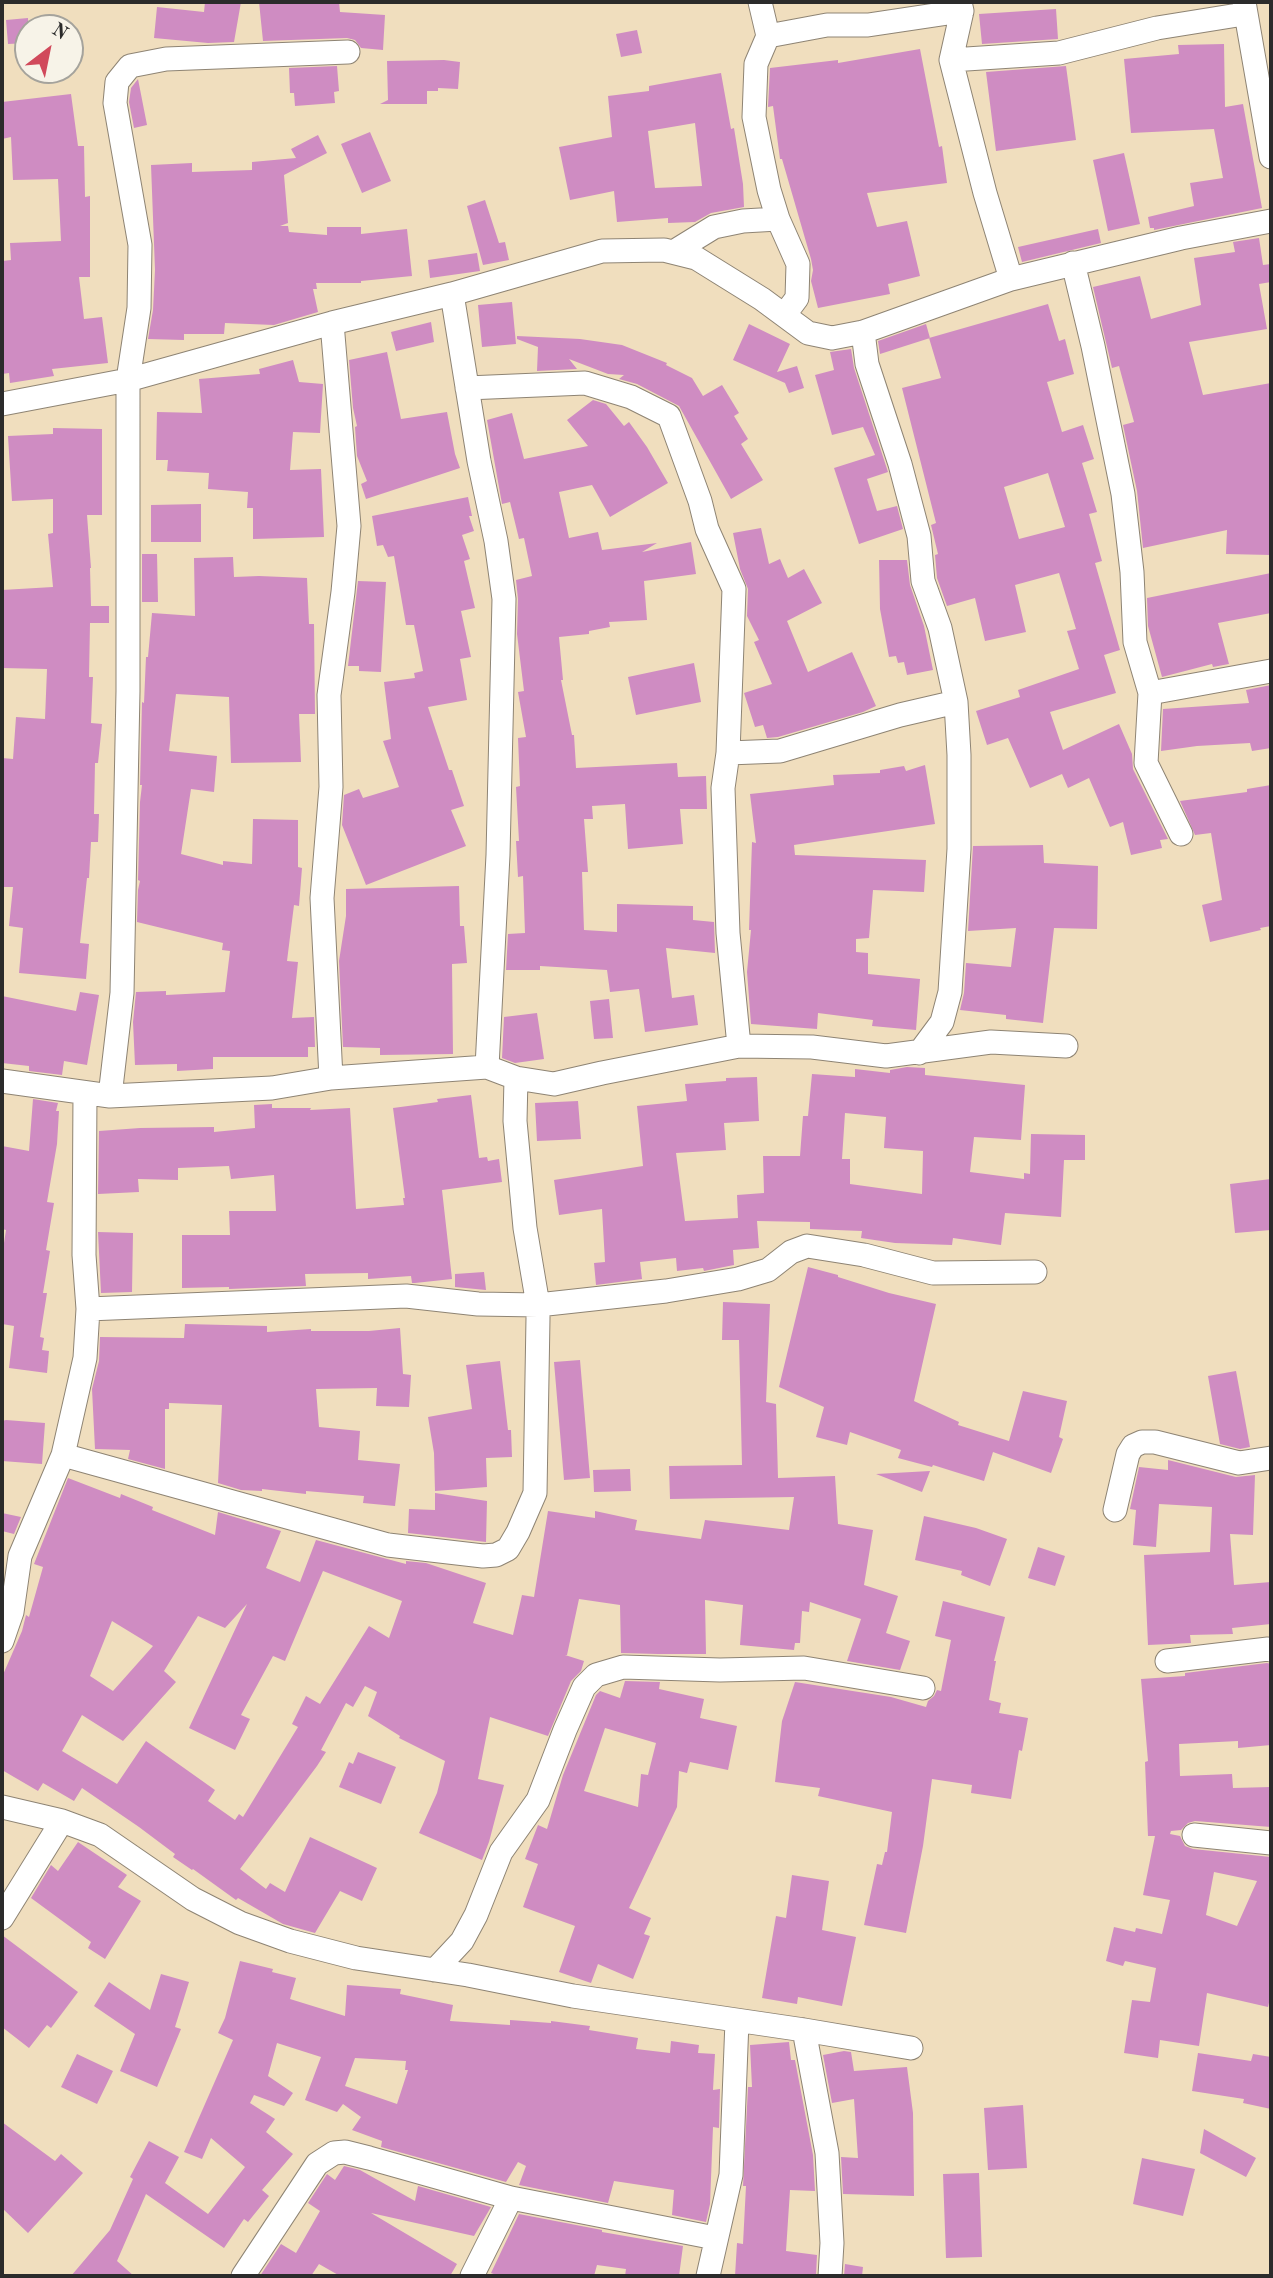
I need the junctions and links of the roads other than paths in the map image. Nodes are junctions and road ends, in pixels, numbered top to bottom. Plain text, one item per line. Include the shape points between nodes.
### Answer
1 (760, 2) edge
2 (961, 6) edge
3 (1244, 8) edge
4 (768, 36) junction
5 (348, 52) dead end
6 (951, 60) junction
7 (1271, 157) edge
8 (778, 219) junction
9 (1271, 221) edge
10 (675, 251) junction
11 (1073, 263) junction
12 (1011, 279) junction
13 (452, 294) junction
14 (785, 314) junction
15 (332, 323) junction
16 (863, 332) junction
17 (128, 380) junction
18 (467, 388) junction
19 (2, 404) edge
20 (1271, 671) edge
21 (1150, 693) junction
22 (956, 702) junction
23 (728, 753) junction
24 (1181, 834) dead end
25 (739, 1046) junction
26 (1066, 1046) dead end
27 (919, 1053) junction
28 (487, 1067) junction
29 (331, 1078) junction
30 (516, 1078) junction
31 (2, 1081) edge
32 (85, 1093) junction
33 (110, 1096) junction
34 (1035, 1272) dead end
35 (538, 1305) junction
36 (88, 1309) junction
37 (63, 1455) junction
38 (1271, 1458) edge
39 (1115, 1510) dead end
40 (2, 1641) edge
41 (1271, 1650) edge
42 (1167, 1661) dead end
43 (923, 1688) dead end
44 (2, 1807) edge
45 (62, 1821) junction
46 (1194, 1835) dead end
47 (1271, 1843) edge
48 (2, 1918) edge
49 (462, 1941) junction
50 (435, 1970) junction
51 (468, 1975) junction
52 (737, 2021) junction
53 (804, 2030) junction
54 (911, 2048) dead end
55 (511, 2198) junction
56 (715, 2238) junction
57 (243, 2276) edge
58 (472, 2276) edge
59 (708, 2276) edge
60 (830, 2276) edge

1 - 4 street
2 - 4 street via 868,25 827,24
2 - 6 street
3 - 6 street via 1059,53
3 - 7 street
4 - 8 street via 757,64 754,117
5 - 17 street via 166,59 130,65 123,72 115,103 140,245 139,308
6 - 12 street
8 - 10 street via 714,227
8 - 14 street via 798,264 796,298
9 - 11 street
10 - 13 street via 602,251
10 - 14 street via 696,258
11 - 12 street
11 - 21 street via 1123,494 1135,642
12 - 16 street
13 - 15 street
13 - 18 street
14 - 16 street via 819,337
15 - 17 street
15 - 29 street via 349,526 329,695 331,787 322,898
16 - 22 street via 867,364 901,464 919,536 923,581 940,628
17 - 19 street
17 - 33 street via 122,980
18 - 23 street via 585,383 631,397 669,416 707,529 734,589
18 - 28 street via 504,598
20 - 21 street
21 - 24 street via 1146,763
22 - 23 street via 780,751
22 - 27 street via 959,849 950,992 942,1022
23 - 25 street via 723,788 728,933
25 - 27 street via 812,1047 887,1056
25 - 30 street via 554,1084
26 - 27 street via 991,1042
28 - 29 street
28 - 30 street
29 - 33 street via 272,1088
30 - 35 street via 514,1121
31 - 32 street
32 - 33 street
32 - 36 street
34 - 35 street via 933,1273 807,1246 768,1270 738,1279
35 - 36 street via 406,1296
35 - 37 street via 535,1493 508,1549 496,1555 388,1545
36 - 37 street via 85,1358
37 - 40 street via 20,1556 12,1612
38 - 39 street via 1239,1463 1142,1442 1128,1454
41 - 42 street
43 - 49 street via 804,1668 622,1667 596,1675 584,1687 538,1800 501,1852
44 - 45 street
45 - 48 street
45 - 50 street via 100,1835 193,1899 240,1923 356,1958
46 - 47 street
49 - 50 street
49 - 51 street
50 - 51 street
51 - 52 street
52 - 53 street
52 - 56 street via 731,2175
53 - 54 street
53 - 60 street via 827,2153
55 - 56 street
55 - 57 street via 334,2152 317,2164
55 - 58 street
56 - 59 street

